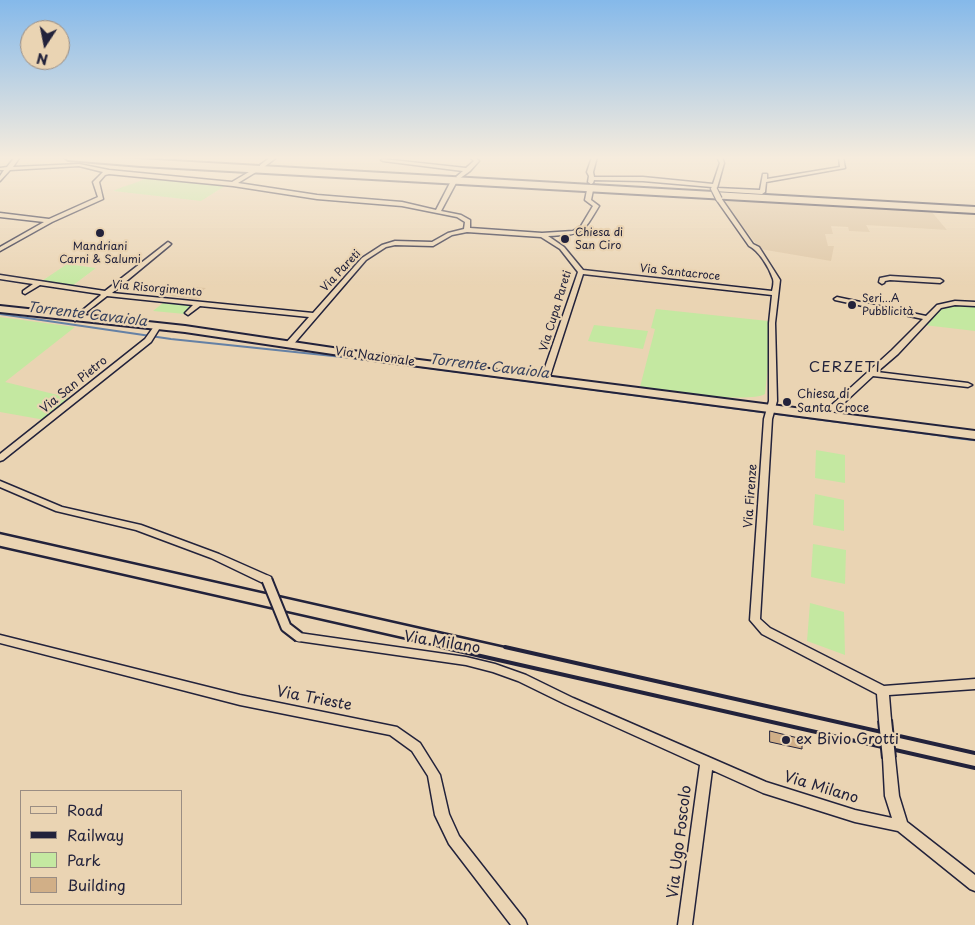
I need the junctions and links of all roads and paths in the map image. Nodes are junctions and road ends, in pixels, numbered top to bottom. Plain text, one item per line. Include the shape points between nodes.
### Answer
1 (96, 200) edge
2 (370, 200) edge
3 (444, 200) edge
4 (588, 200) edge
5 (720, 200) edge
6 (828, 200) edge
7 (839, 200) edge
8 (975, 208) edge
9 (438, 211) junction
10 (0, 215) edge
11 (50, 221) junction
12 (467, 230) junction
13 (542, 235) junction
14 (168, 244) dead end
15 (0, 249) edge
16 (581, 272) junction
17 (0, 277) edge
18 (940, 281) dead end
19 (882, 282) dead end
20 (39, 283) junction
21 (25, 292) dead end
22 (776, 293) junction
23 (104, 294) junction
24 (837, 299) dead end
25 (199, 303) junction
26 (975, 304) edge
27 (0, 309) edge
28 (188, 313) dead end
29 (314, 315) junction
30 (927, 318) junction
31 (76, 319) junction
32 (156, 328) junction
33 (289, 344) junction
34 (872, 374) junction
35 (545, 379) junction
36 (968, 385) dead end
37 (772, 411) junction
38 (827, 414) junction
39 (975, 435) edge
40 (0, 458) edge
41 (0, 484) edge
42 (267, 580) joint
43 (299, 637) joint
44 (0, 639) edge
45 (975, 684) edge
46 (884, 691) junction
47 (707, 763) junction
48 (901, 826) junction
49 (975, 884) edge
50 (520, 925) edge
51 (685, 925) edge

1 - 11 street
2 - 9 street
3 - 9 street
4 - 13 street, Via Pareti via 596,206 583,227 574,233
5 - 22 street via 767,262 777,280
6 - 8 highway
7 - 8 highway
9 - 12 street via 468,220
10 - 11 street
11 - 15 street
12 - 13 street, Via Pareti
12 - 29 street, Via Pareti via 450,234 433,244 395,243 378,248
13 - 16 street, Via Cupa Pareti via 562,248
14 - 23 street
16 - 22 street, Via Santacroce
16 - 35 street, Via Cupa Pareti
17 - 20 street, Via Risorgimento
18 - 19 street via 890,278 882,279
20 - 21 street
20 - 23 street, Via Risorgimento
22 - 37 street
23 - 25 street, Via Risorgimento
23 - 31 street
24 - 30 street
25 - 28 street
25 - 29 street, Via Risorgimento
26 - 30 street via 943,304
27 - 31 main road, Via Nazionale
29 - 33 street, Via Pareti
30 - 34 street
31 - 32 main road, Via Nazionale
32 - 33 main road, Via Nazionale
32 - 40 street, Via San Pietro via 148,340
33 - 35 main road, Via Nazionale
34 - 36 street
34 - 38 street
35 - 37 main road, Via Nazionale
37 - 38 main road, Via Nazionale
37 - 46 street, Via Firenze via 755,620 766,631
38 - 39 main road, Via Nazionale
41 - 42 street, Via Milano via 59,509 138,527
42 - 43 street, Via Milano, bridge via 286,627
43 - 47 street, Via Milano via 495,668
44 - 50 street, Via Trieste via 240,700 393,731 416,747 434,775 442,815 454,840
45 - 46 street
46 - 48 street, bridge via 892,796
47 - 48 street, Via Milano via 772,790 855,816
47 - 51 street, Via Ugo Foscolo
48 - 49 street

